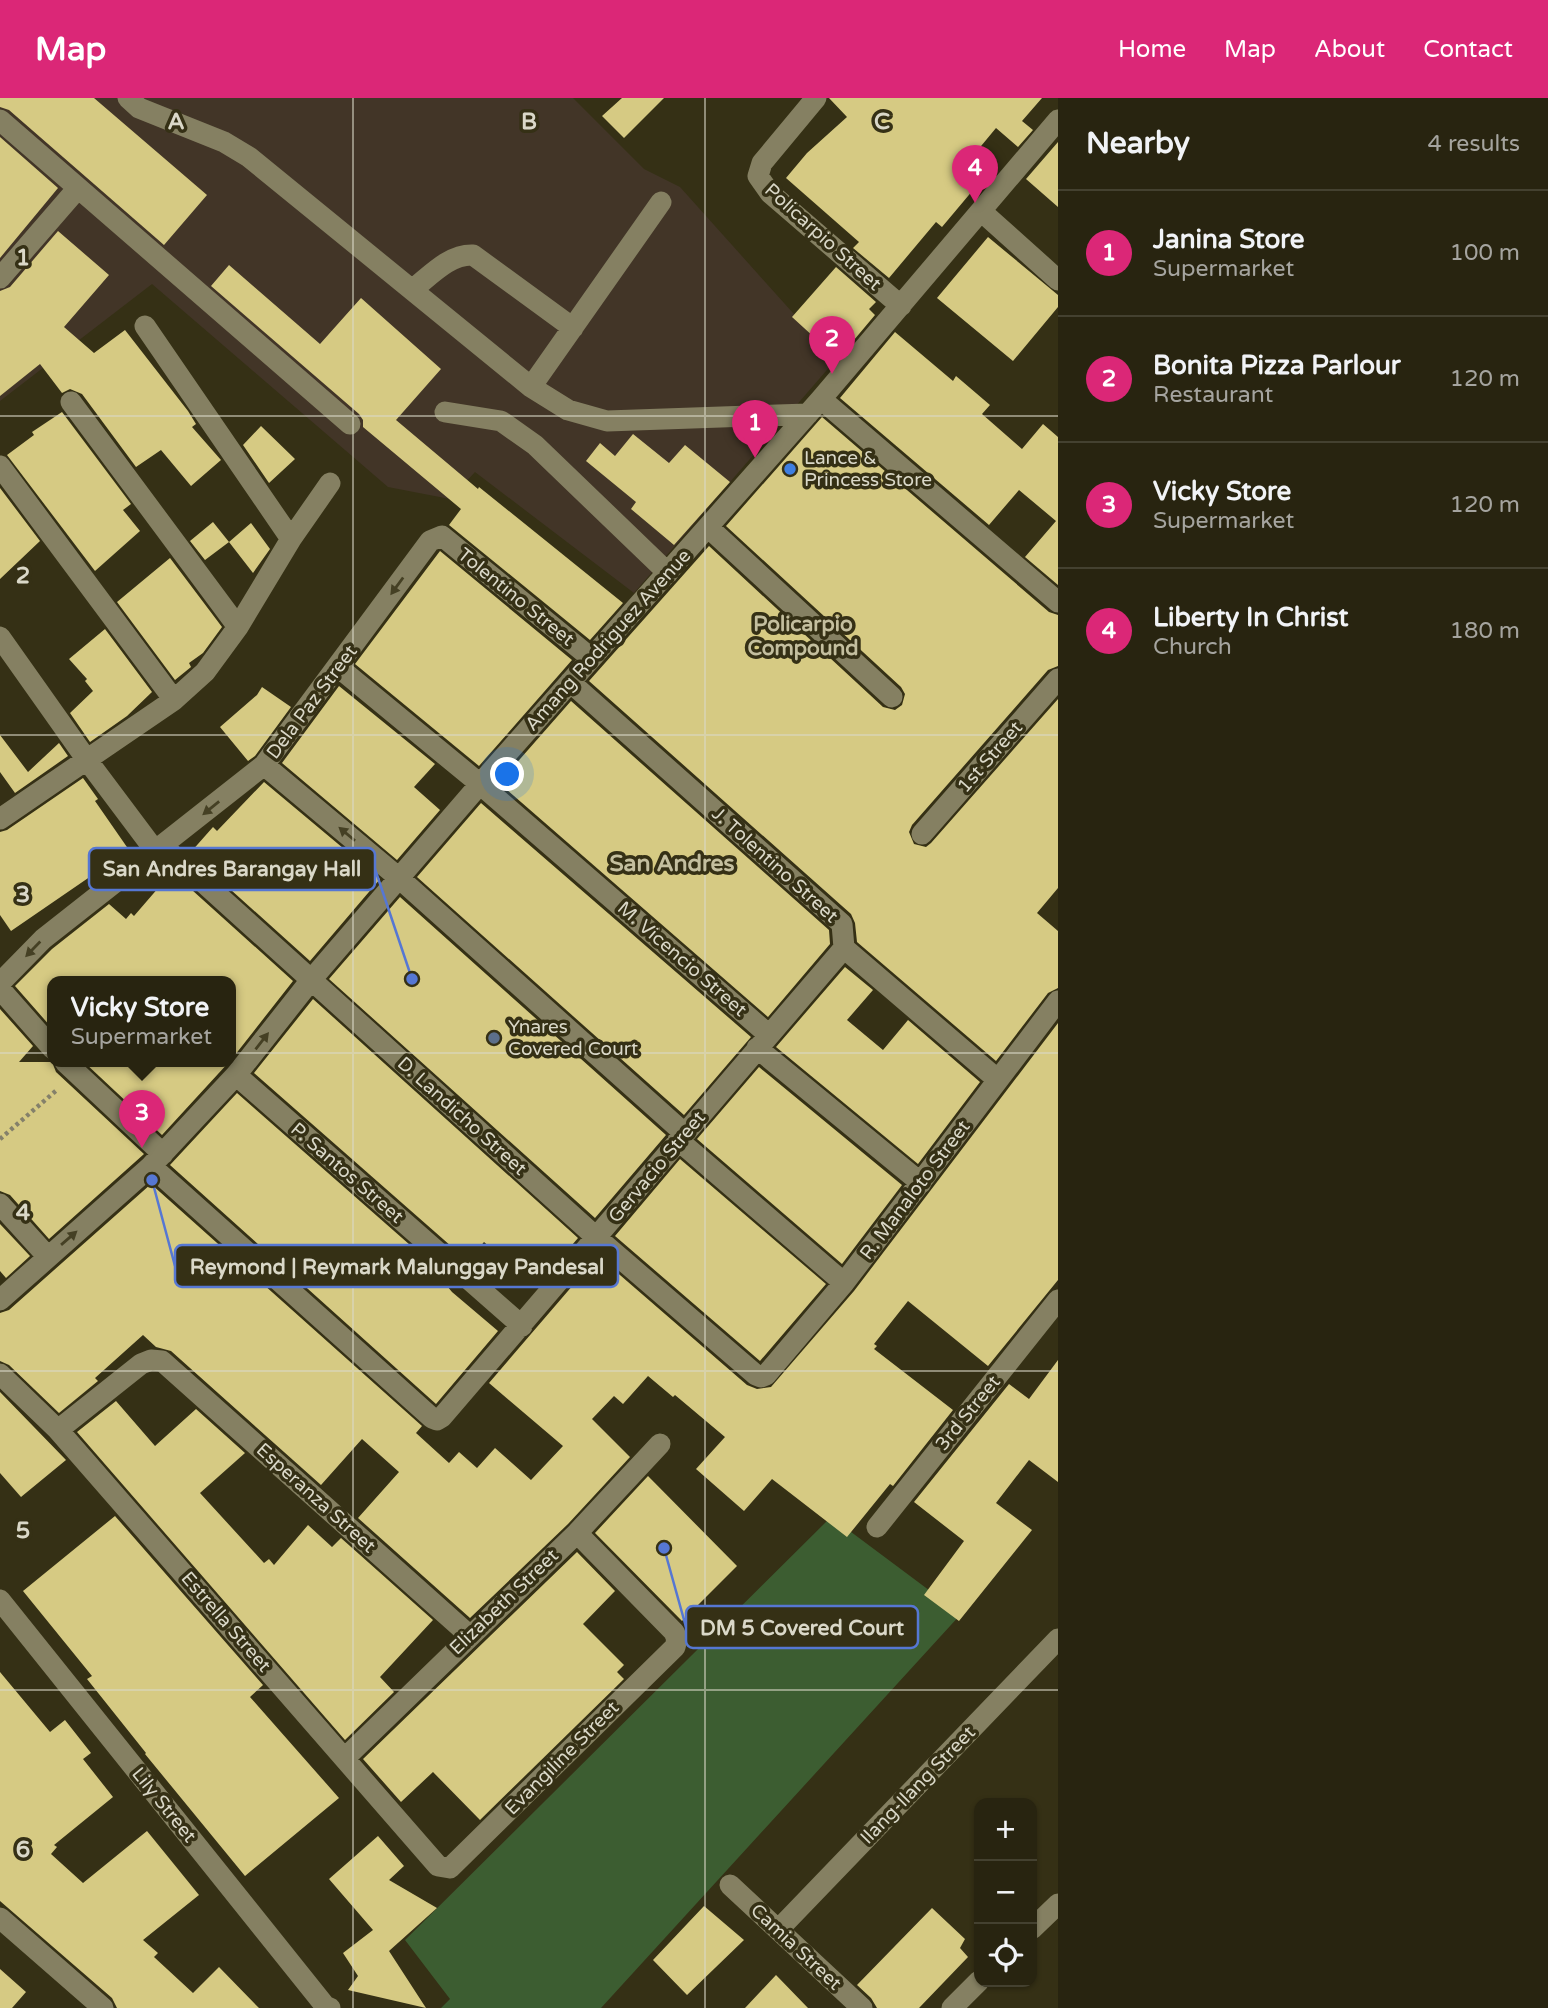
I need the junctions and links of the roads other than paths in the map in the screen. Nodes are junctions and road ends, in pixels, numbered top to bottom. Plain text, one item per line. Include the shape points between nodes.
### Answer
1 (128, 98) edge
2 (816, 98) edge
3 (0, 120) edge
4 (1058, 120) edge
5 (78, 188) junction
6 (661, 202) dead end
7 (981, 211) junction
8 (0, 278) edge
9 (1058, 279) edge
10 (412, 290) junction
11 (901, 306) junction
12 (145, 326) dead end
13 (573, 328) junction
14 (531, 387) junction
15 (71, 402) dead end
16 (814, 406) junction
17 (445, 412) dead end
18 (350, 424) dead end
19 (0, 467) edge
20 (330, 482) dead end
21 (709, 528) junction
22 (442, 536) joint
23 (291, 539) junction
24 (668, 573) junction
25 (1058, 602) edge
26 (238, 627) junction
27 (0, 636) edge
28 (591, 658) junction
29 (338, 667) junction
30 (1058, 679) edge
31 (570, 682) junction
32 (892, 697) dead end
33 (174, 700) junction
34 (87, 760) junction
35 (264, 765) junction
36 (480, 784) junction
37 (4, 809) edge
38 (922, 834) dead end
39 (160, 849) junction
40 (399, 878) junction
41 (844, 948) junction
42 (311, 980) junction
43 (0, 984) edge
44 (0, 989) edge
45 (1058, 1000) edge
46 (763, 1041) junction
47 (47, 1042) edge
48 (70, 1068) edge
49 (236, 1075) junction
50 (998, 1080) junction
51 (681, 1137) junction
52 (157, 1160) junction
53 (921, 1183) junction
54 (0, 1204) edge
55 (597, 1238) junction
56 (48, 1257) junction
57 (844, 1283) junction
58 (0, 1300) edge
59 (1058, 1300) edge
60 (522, 1326) junction
61 (0, 1374) edge
62 (766, 1375) joint
63 (58, 1430) junction
64 (660, 1444) dead end
65 (877, 1527) dead end
66 (577, 1533) junction
67 (0, 1600) edge
68 (469, 1636) junction
69 (1058, 1639) edge
70 (345, 1758) junction
71 (450, 1868) joint
72 (730, 1885) dead end
73 (1058, 1904) edge
74 (0, 1918) edge
75 (1037, 1925) edge
76 (778, 1930) junction
77 (974, 1986) edge
78 (103, 2008) edge
79 (327, 2008) edge
80 (862, 2008) edge
81 (952, 2008) edge

1 - 10 street via 139,108 224,142 249,157
2 - 11 street, Policarpio Street via 762,163 758,176 770,193
3 - 5 street
4 - 7 street, Amang Rodriguez Avenue
5 - 8 street
5 - 18 street
6 - 13 street
7 - 9 street
7 - 11 street, Amang Rodriguez Avenue
10 - 13 street via 452,258 474,255
10 - 14 street
11 - 16 street, Amang Rodriguez Avenue
12 - 23 street
13 - 14 street
14 - 16 street via 568,411 607,421
15 - 26 street
16 - 21 street, Amang Rodriguez Avenue
16 - 25 street
17 - 24 street via 501,421 535,445
19 - 33 street
20 - 23 street
21 - 24 street, Amang Rodriguez Avenue
21 - 32 street
22 - 28 street, Tolentino Street
22 -> 29 street, Dela Paz Street via 430,541
23 - 26 street
24 - 28 street, Amang Rodriguez Avenue
26 - 33 street via 205,672
27 - 34 street, D. Landicho Street
28 - 31 street, Amang Rodriguez Avenue
29 - 35 street, Dela Paz Street
29 - 36 street, M. Vicencio Street
30 - 38 street, 1st Street
31 - 36 street, Amang Rodriguez Avenue
31 - 41 street, J. Tolentino Street via 842,924
33 - 34 street
34 - 37 street
34 - 39 street, D. Landicho Street
35 -> 39 street, Dela Paz Street
40 -> 35 street
36 - 40 street, Amang Rodriguez Avenue
36 - 46 street, M. Vicencio Street
39 - 42 street, D. Landicho Street
39 -> 43 street, Dela Paz Street via 43,939
40 - 42 street, Amang Rodriguez Avenue
40 - 51 street
41 - 46 street, Gervacio Street
41 - 50 street, J. Tolentino Street
49 -> 42 street, Amang Rodriguez Avenue
42 - 55 street, D. Landicho Street
44 - 47 street
45 - 50 street, R. Manaloto Street
46 - 51 street, Gervacio Street
46 - 53 street, M. Vicencio Street
48 - 52 street
49 - 52 street, Amang Rodriguez Avenue
49 - 60 street, P. Santos Street
50 - 53 street, R. Manaloto Street
51 - 55 street, Gervacio Street
51 - 57 street
56 -> 52 street, Amang Rodriguez Avenue
52 - 60 street, Gervacio Street via 432,1418 442,1417
53 - 57 street, R. Manaloto Street
54 - 56 street
55 - 60 street, Gervacio Street
55 - 62 street, D. Landicho Street via 756,1376
56 - 58 street, Amang Rodriguez Avenue
57 - 62 street, R. Manaloto Street
59 - 65 street, 3rd Street
61 - 63 street, Estrella Street
63 - 68 street, Esperanza Street via 141,1364 162,1361
63 - 70 street, Estrella Street
64 - 66 street, Elizabeth Street
66 - 68 street, Elizabeth Street
66 - 71 street, Evangiline Street via 674,1632 675,1647
67 - 79 street, Lily Street
68 - 70 street, Elizabeth Street
69 - 76 street, Ilang-Ilang Street
70 - 71 street, Estrella Street via 438,1866
72 - 76 street, Camia Street
73 - 75 street
74 - 78 street
76 - 80 street, Camia Street
77 - 81 street

